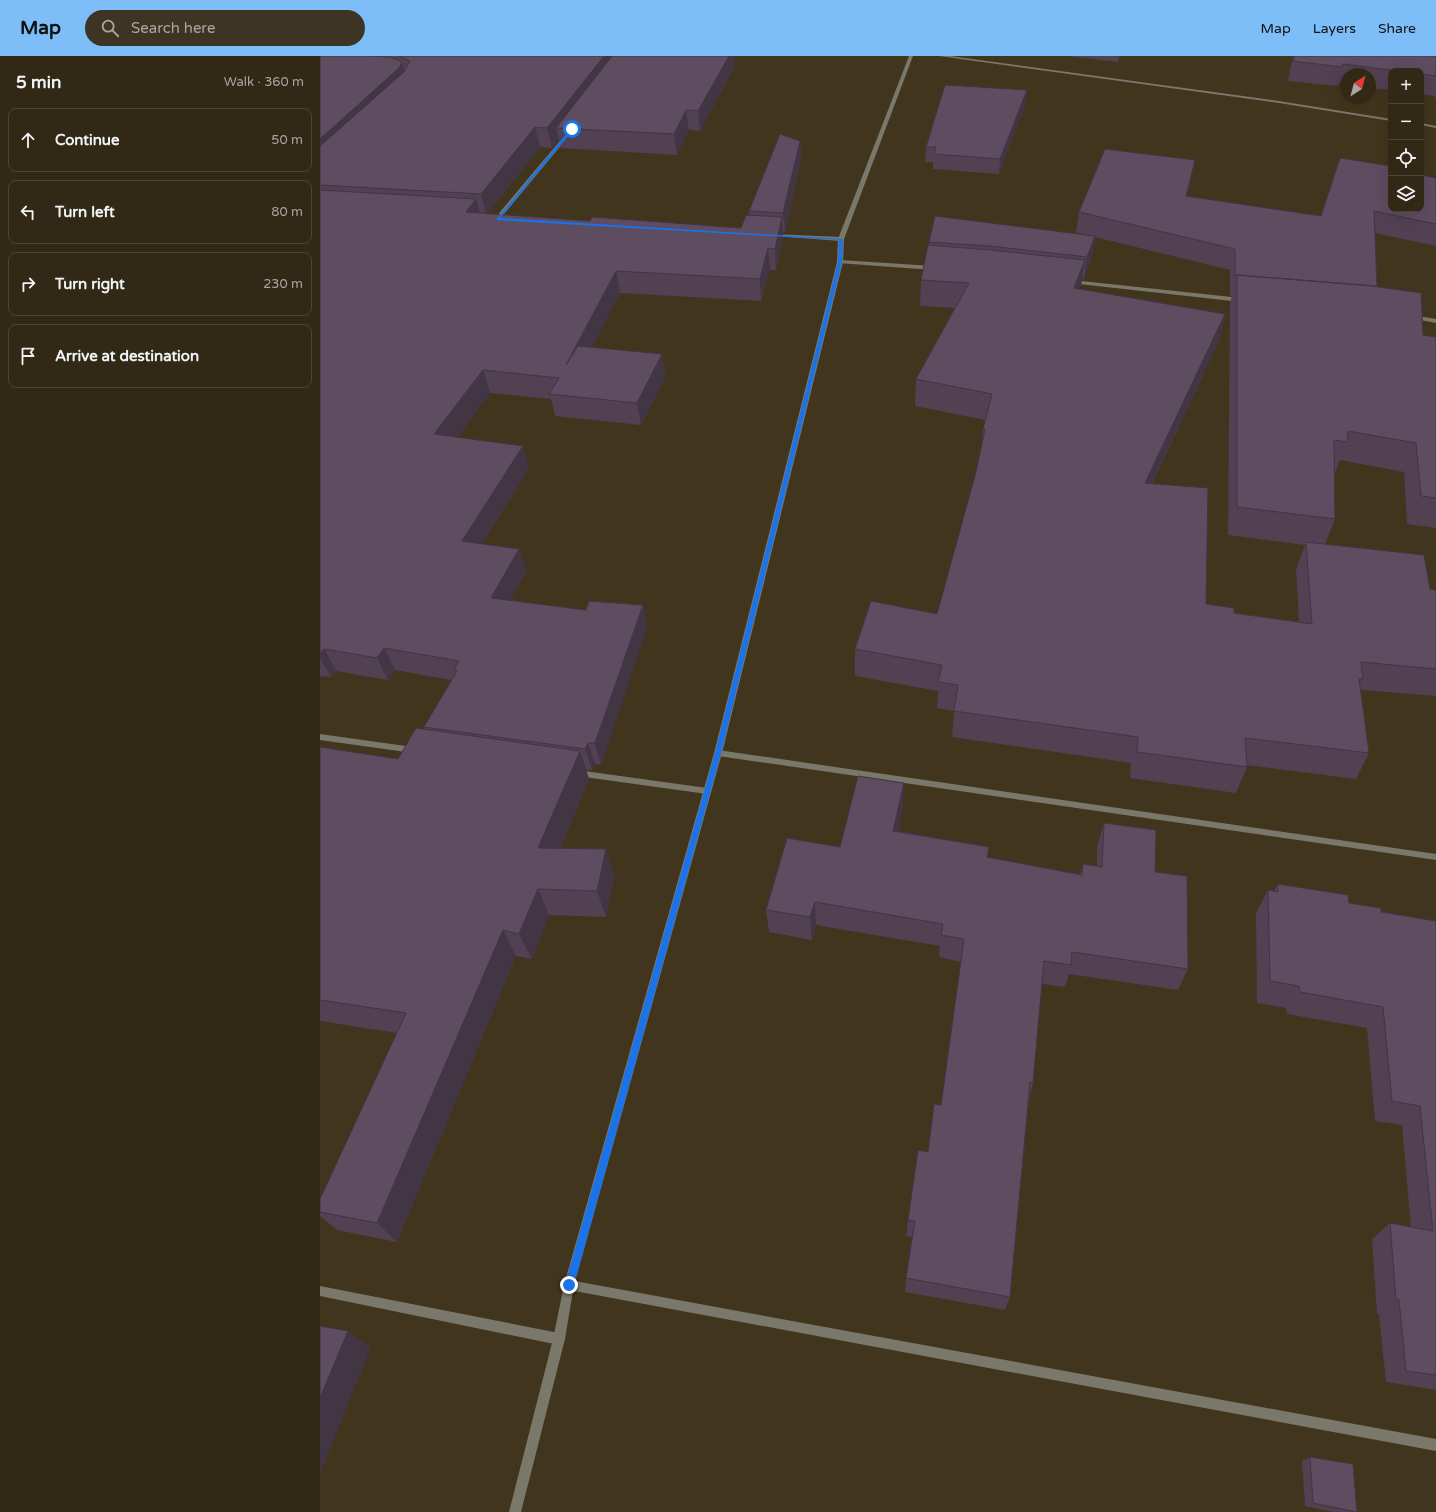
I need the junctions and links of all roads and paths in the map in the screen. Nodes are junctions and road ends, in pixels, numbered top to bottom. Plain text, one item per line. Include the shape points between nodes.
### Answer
1 (911, 56) edge
2 (942, 56) edge
3 (1388, 120) edge
4 (1424, 125) edge
5 (1436, 127) edge
6 (567, 135) edge
7 (490, 219) edge
8 (497, 219) junction
9 (505, 220) edge
10 (771, 235) edge
11 (841, 239) junction
12 (840, 262) junction
13 (941, 269) edge
14 (1066, 281) edge
15 (1246, 301) edge
16 (1406, 317) edge
17 (1436, 321) edge
18 (320, 737) edge
19 (423, 752) edge
20 (718, 753) junction
21 (565, 771) edge
22 (707, 791) junction
23 (1436, 857) edge
24 (569, 1285) junction
25 (320, 1291) edge
26 (559, 1339) junction
27 (1436, 1445) edge
28 (515, 1512) edge

1 - 11 street
2 - 3 street
4 - 5 street
6 - 8 street
7 - 8 street
8 - 9 street
10 - 11 street
11 - 12 street
12 - 13 street
12 - 20 street
14 - 15 street
16 - 17 street
18 - 19 street
20 - 22 street
20 - 23 street
21 - 22 street
22 - 24 street
24 - 26 street
24 - 27 street
25 - 26 street
26 - 28 street

